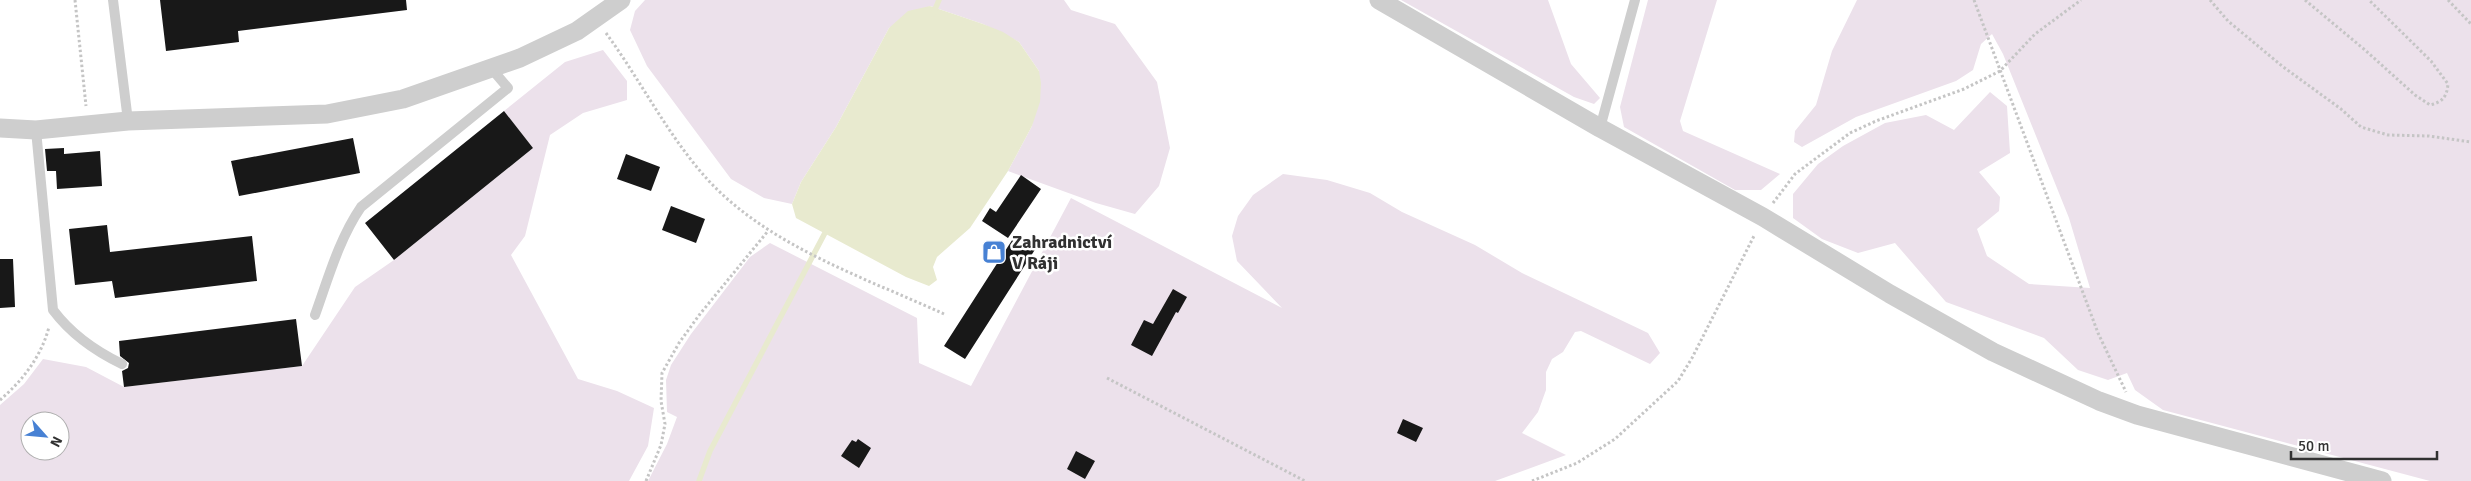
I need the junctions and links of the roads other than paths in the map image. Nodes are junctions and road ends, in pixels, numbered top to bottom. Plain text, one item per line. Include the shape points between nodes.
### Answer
1 (113, 0) edge
2 (622, 0) edge
3 (1379, 0) edge
4 (1635, 0) edge
5 (491, 68) junction
6 (128, 121) junction
7 (0, 128) edge
8 (1600, 128) junction
9 (36, 130) junction
10 (315, 315) dead end
11 (122, 364) dead end
12 (2382, 481) edge

1 - 6 lane
2 - 5 street via 577,31
3 - 8 street
4 - 8 lane
5 - 6 street via 403,99 327,114
5 - 10 lane via 508,88 362,207 351,221
6 - 9 street
7 - 9 street
8 - 12 street via 1763,217 1993,352 2099,401 2137,415
9 - 11 lane via 53,310 85,343

